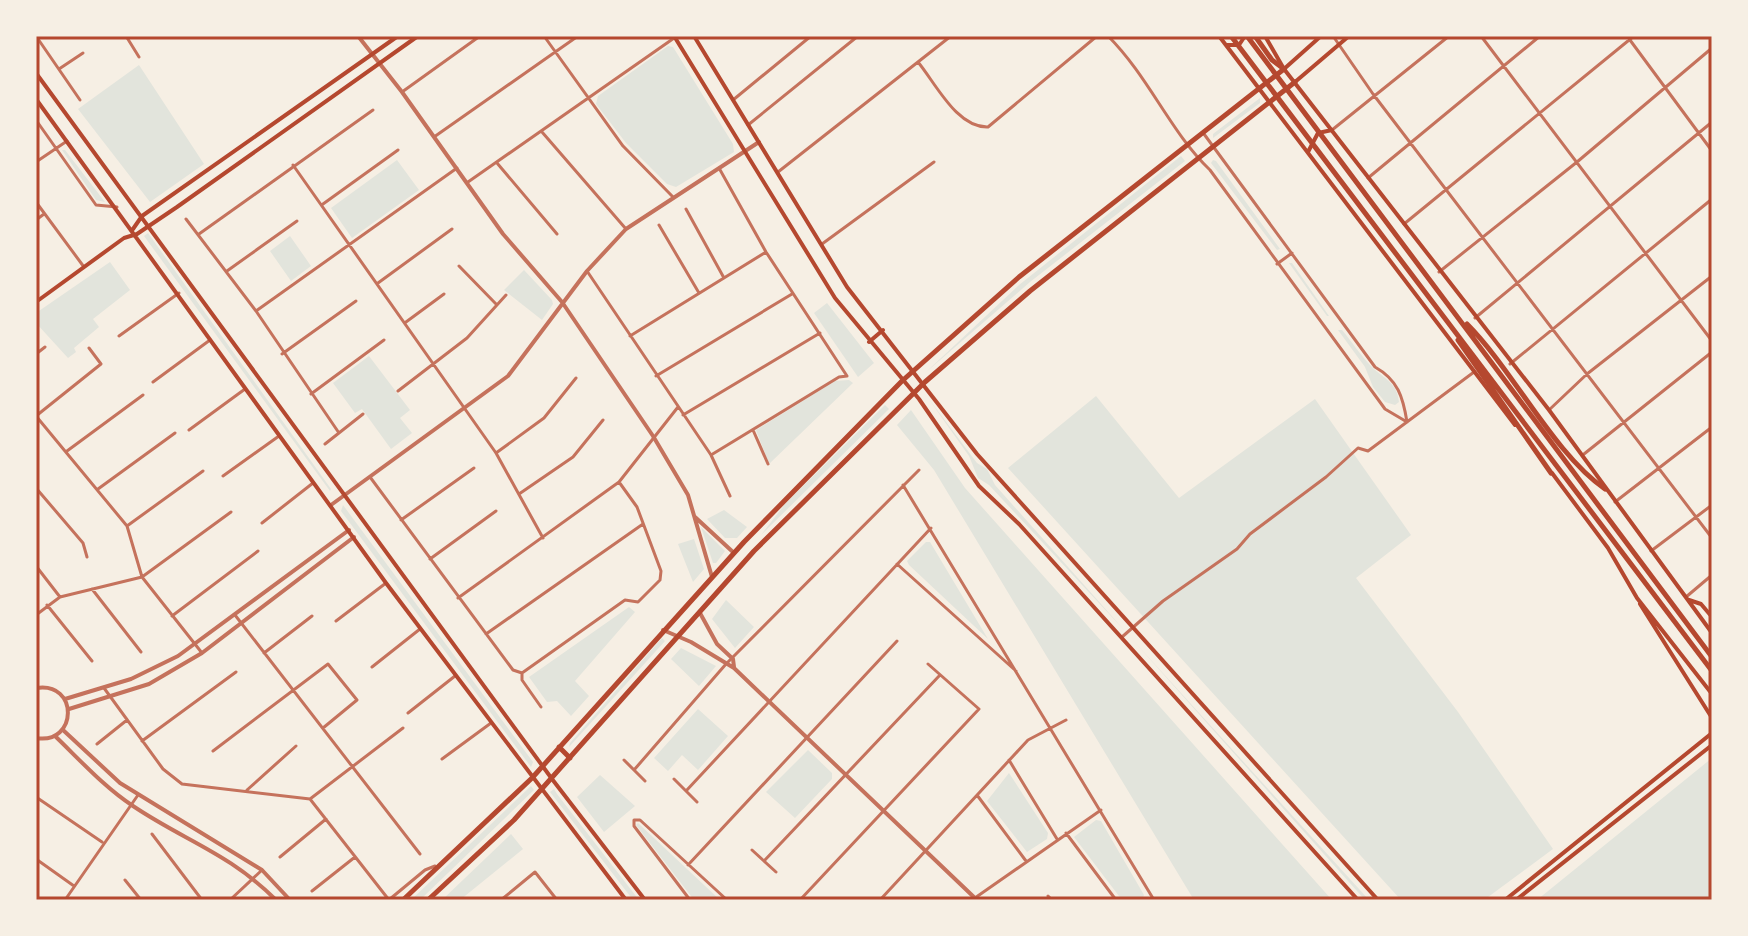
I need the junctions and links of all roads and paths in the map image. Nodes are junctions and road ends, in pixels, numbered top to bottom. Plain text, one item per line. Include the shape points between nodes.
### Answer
1 (36, 36) edge
2 (126, 36) edge
3 (358, 36) edge
4 (398, 36) edge
5 (418, 36) edge
6 (480, 36) edge
7 (544, 36) edge
8 (578, 36) edge
9 (694, 36) edge
10 (811, 36) edge
11 (858, 36) edge
12 (951, 36) edge
13 (1097, 36) edge
14 (1108, 36) edge
15 (1219, 36) edge
16 (1231, 36) edge
17 (1246, 36) edge
18 (1255, 36) edge
19 (1265, 36) edge
20 (1321, 36) edge
21 (1333, 36) edge
22 (1349, 36) edge
23 (1449, 36) edge
24 (1481, 36) edge
25 (1540, 36) edge
26 (1634, 36) edge
27 (675, 37) edge
28 (1628, 38) edge
29 (1338, 44) junction
30 (1226, 45) junction
31 (1712, 48) edge
32 (556, 52) junction
33 (83, 53) dead end
34 (371, 56) junction
35 (139, 57) dead end
36 (918, 62) junction
37 (378, 65) junction
38 (1504, 66) junction
39 (59, 69) junction
40 (1284, 69) junction
41 (36, 73) edge
42 (1295, 82) junction
43 (1663, 87) junction
44 (1260, 89) junction
45 (402, 92) junction
46 (1373, 94) junction
47 (587, 98) junction
48 (36, 99) edge
49 (80, 100) dead end
50 (733, 100) junction
51 (1270, 102) junction
52 (373, 110) dead end
53 (1540, 114) junction
54 (36, 120) edge
55 (1712, 122) edge
56 (748, 125) junction
57 (1332, 130) junction
58 (541, 131) junction
59 (1698, 133) junction
60 (1204, 134) junction
61 (434, 137) junction
62 (67, 141) junction
63 (1410, 141) junction
64 (759, 142) junction
65 (1189, 144) junction
66 (1213, 147) junction
67 (55, 148) junction
68 (398, 150) dead end
69 (745, 151) junction
70 (1712, 151) edge
71 (1308, 152) junction
72 (1197, 158) junction
73 (36, 162) edge
74 (934, 162) dead end
75 (1577, 162) junction
76 (497, 163) junction
77 (293, 165) junction
78 (457, 168) junction
79 (719, 168) junction
80 (778, 172) junction
81 (1368, 178) junction
82 (468, 182) junction
83 (1447, 187) junction
84 (673, 197) junction
85 (1712, 199) edge
86 (36, 202) edge
87 (323, 204) junction
88 (117, 207) junction
89 (1611, 208) junction
90 (686, 209) dead end
91 (44, 214) junction
92 (142, 216) junction
93 (186, 219) dead end
94 (36, 220) edge
95 (297, 221) dead end
96 (1404, 224) junction
97 (150, 225) junction
98 (659, 225) dead end
99 (452, 229) dead end
100 (626, 229) junction
101 (132, 232) junction
102 (137, 234) junction
103 (199, 234) junction
104 (557, 234) dead end
105 (1482, 235) junction
106 (822, 244) junction
107 (350, 245) junction
108 (766, 252) junction
109 (1292, 253) junction
110 (1647, 255) junction
111 (1277, 264) junction
112 (459, 266) dead end
113 (84, 268) junction
114 (227, 271) junction
115 (587, 271) junction
116 (1439, 272) junction
117 (1712, 276) edge
118 (724, 278) junction
119 (1518, 282) junction
120 (378, 283) junction
121 (179, 293) junction
122 (699, 293) junction
123 (444, 294) dead end
124 (792, 294) junction
125 (506, 295) dead end
126 (356, 301) dead end
127 (1681, 301) junction
128 (36, 302) edge
129 (562, 302) junction
130 (497, 305) junction
131 (1452, 310) junction
132 (256, 311) junction
133 (1475, 318) junction
134 (406, 322) junction
135 (1450, 325) junction
136 (883, 330) junction
137 (1555, 330) junction
138 (820, 333) junction
139 (119, 336) dead end
140 (630, 336) junction
141 (210, 340) junction
142 (384, 340) dead end
143 (1712, 341) edge
144 (869, 342) junction
145 (45, 347) dead end
146 (89, 348) dead end
147 (1712, 352) edge
148 (36, 354) edge
149 (282, 354) junction
150 (434, 364) junction
151 (1510, 364) junction
152 (915, 370) junction
153 (1474, 372) junction
154 (1587, 374) junction
155 (656, 376) junction
156 (576, 378) dead end
157 (902, 381) junction
158 (153, 382) dead end
159 (925, 382) junction
160 (245, 389) junction
161 (398, 391) dead end
162 (914, 393) junction
163 (311, 394) junction
164 (143, 395) dead end
165 (465, 407) junction
166 (678, 407) junction
167 (1549, 410) junction
168 (363, 414) dead end
169 (683, 415) junction
170 (36, 416) edge
171 (603, 420) dead end
172 (1407, 422) junction
173 (1625, 422) junction
174 (1712, 427) edge
175 (189, 430) dead end
176 (753, 430) junction
177 (175, 433) dead end
178 (339, 433) junction
179 (279, 436) junction
180 (653, 436) junction
181 (325, 444) dead end
182 (67, 451) junction
183 (496, 453) junction
184 (711, 455) junction
185 (1582, 456) junction
186 (768, 464) dead end
187 (474, 468) dead end
188 (919, 470) dead end
189 (1658, 470) junction
190 (203, 471) dead end
191 (1551, 473) junction
192 (223, 476) dead end
193 (370, 477) junction
194 (619, 482) junction
195 (313, 483) junction
196 (903, 485) junction
197 (36, 488) edge
198 (98, 489) junction
199 (1605, 489) junction
200 (519, 494) junction
201 (343, 495) junction
202 (730, 496) dead end
203 (1615, 502) junction
204 (331, 505) junction
205 (1712, 505) edge
206 (496, 511) dead end
207 (231, 512) dead end
208 (694, 516) junction
209 (1696, 518) junction
210 (401, 520) junction
211 (262, 523) dead end
212 (644, 524) junction
213 (127, 526) junction
214 (931, 528) junction
215 (349, 530) junction
216 (751, 535) junction
217 (354, 537) junction
218 (543, 538) junction
219 (1712, 538) edge
220 (761, 544) junction
221 (258, 551) dead end
222 (1651, 552) junction
223 (734, 553) junction
224 (87, 557) dead end
225 (430, 559) junction
226 (897, 564) junction
227 (36, 566) edge
228 (733, 574) junction
229 (1712, 575) edge
230 (142, 577) junction
231 (712, 577) junction
232 (386, 583) junction
233 (92, 589) junction
234 (60, 597) junction
235 (458, 598) junction
236 (1637, 598) junction
237 (1687, 599) junction
238 (47, 605) junction
239 (700, 613) junction
240 (36, 615) edge
241 (235, 615) junction
242 (172, 616) junction
243 (312, 616) dead end
244 (1712, 617) edge
245 (336, 621) dead end
246 (241, 623) junction
247 (1132, 628) junction
248 (420, 629) junction
249 (663, 630) junction
250 (1712, 633) edge
251 (486, 634) junction
252 (678, 636) junction
253 (1122, 637) junction
254 (897, 641) dead end
255 (195, 644) junction
256 (141, 652) dead end
257 (202, 653) junction
258 (264, 653) junction
259 (1712, 657) edge
260 (733, 659) junction
261 (92, 661) dead end
262 (726, 664) junction
263 (928, 664) dead end
264 (372, 667) dead end
265 (734, 668) junction
266 (1712, 671) edge
267 (236, 672) dead end
268 (522, 673) junction
269 (940, 675) junction
270 (455, 676) junction
271 (1022, 677) junction
272 (36, 688) edge
273 (104, 688) junction
274 (293, 690) junction
275 (1712, 694) edge
276 (110, 697) junction
277 (65, 699) junction
278 (770, 701) junction
279 (541, 707) dead end
280 (69, 709) junction
281 (408, 713) dead end
282 (1712, 718) edge
283 (127, 720) junction
284 (1066, 720) dead end
285 (491, 723) junction
286 (1052, 727) junction
287 (323, 728) junction
288 (403, 728) dead end
289 (63, 730) junction
290 (1712, 733) edge
291 (55, 736) junction
292 (808, 737) junction
293 (36, 738) edge
294 (142, 741) junction
295 (97, 744) dead end
296 (1712, 745) edge
297 (296, 746) dead end
298 (559, 747) junction
299 (213, 751) dead end
300 (570, 758) junction
301 (442, 759) dead end
302 (624, 760) dead end
303 (1009, 760) junction
304 (352, 766) junction
305 (543, 766) junction
306 (634, 770) junction
307 (847, 774) junction
308 (532, 778) junction
309 (552, 779) junction
310 (674, 779) dead end
311 (645, 781) dead end
312 (247, 790) junction
313 (542, 790) junction
314 (686, 791) junction
315 (138, 795) junction
316 (977, 795) junction
317 (36, 797) edge
318 (310, 799) junction
319 (697, 802) dead end
320 (131, 805) junction
321 (885, 810) junction
322 (1101, 810) junction
323 (326, 819) junction
324 (1066, 833) junction
325 (152, 834) dead end
326 (1057, 839) junction
327 (103, 843) junction
328 (927, 849) junction
329 (752, 850) dead end
330 (420, 854) dead end
331 (280, 857) dead end
332 (355, 857) junction
333 (36, 859) edge
334 (764, 861) junction
335 (1026, 861) junction
336 (443, 863) junction
337 (688, 865) junction
338 (262, 870) junction
339 (776, 872) dead end
340 (254, 878) junction
341 (125, 880) dead end
342 (74, 886) junction
343 (312, 891) dead end
344 (233, 899) edge
345 (1152, 899) edge
346 (65, 900) edge
347 (141, 900) edge
348 (202, 900) edge
349 (276, 900) edge
350 (290, 900) edge
351 (389, 900) edge
352 (403, 900) edge
353 (428, 900) edge
354 (501, 900) edge
355 (557, 900) edge
356 (626, 900) edge
357 (645, 900) edge
358 (690, 900) edge
359 (727, 900) edge
360 (800, 900) edge
361 (880, 900) edge
362 (975, 900) edge
363 (1116, 900) edge
364 (1358, 900) edge
365 (1378, 900) edge
366 (1505, 900) edge
367 (1516, 900) edge

1 - 39 street
2 - 35 street
3 - 34 street
4 - 34 main road
5 - 37 main road
6 - 45 street
7 - 32 street
8 - 32 street
9 - 50 main road
10 - 50 street
11 - 56 street
12 - 36 street
13 - 36 street via 988,127 975,128 963,119
14 - 65 street via 1147,81
15 - 30 main road
16 - 135 main road
17 - 30 main road via 1239,45
17 - 131 main road
18 - 40 main road
19 - 40 main road
20 - 40 main road
21 - 29 street
22 - 29 main road
23 - 46 street
24 - 38 street
25 - 38 street
26 - 28 street
27 - 47 street
27 - 69 main road
28 - 43 street
28 - 53 street
29 - 42 main road
29 - 46 street
30 - 44 main road
31 - 43 street
32 - 47 street
32 - 61 street
33 - 39 street
34 - 37 street
34 - 92 main road
36 - 80 street
37 - 45 street
37 - 97 main road
38 - 53 street
38 - 63 street
39 - 49 street
40 - 42 main road
40 - 44 main road
41 - 92 main road
42 - 51 main road
42 - 57 main road
43 - 59 street
43 - 75 street
44 - 51 main road
44 - 60 main road
45 - 61 street
46 - 57 street
46 - 63 street
47 - 58 street
47 - 84 street via 623,146
48 - 62 main road
50 - 56 main road
51 - 66 main road
51 - 71 main road
52 - 77 street
53 - 75 street
53 - 83 street
54 - 67 street
55 - 59 street
56 - 64 main road
57 - 71 main road via 1318,133
57 - 81 main road
58 - 76 street
58 - 100 street
59 - 70 street
59 - 89 street
60 - 65 main road
60 - 66 street
61 - 78 street
62 - 67 street
62 - 88 main road
63 - 81 street
63 - 83 street
64 - 69 street
64 - 80 main road
65 - 72 street
65 - 152 main road via 1019,277
66 - 72 main road
66 - 109 street
67 - 73 street
67 - 88 street via 96,205
68 - 87 street
69 - 79 street
69 - 144 main road via 835,298
71 - 153 main road
72 - 111 street
72 - 159 main road
74 - 106 street
75 - 89 street
75 - 105 street
76 - 82 street
76 - 104 street
77 - 87 street
77 - 103 street
78 - 82 street
78 - 107 street
79 - 84 street
79 - 108 street
80 - 106 main road
81 - 96 main road
82 - 129 street via 503,234
83 - 96 street
83 - 105 street
84 - 100 street
85 - 110 street
86 - 91 street
87 - 107 street
88 - 101 main road
89 - 110 street
89 - 119 street
90 - 118 street
91 - 94 street
91 - 113 street
92 - 97 main road
92 - 101 main road
93 - 103 street
95 - 114 street
96 - 116 main road
97 - 102 main road
97 - 201 main road
98 - 122 street
99 - 120 street
100 - 115 street
101 - 102 main road
101 - 113 main road
102 - 121 main road
103 - 114 street
105 - 116 street
105 - 119 street
106 - 136 main road via 847,287
107 - 120 street
107 - 132 street
108 - 118 street
108 - 124 street
109 - 111 street
109 - 172 street via 1375,367 1403,395
110 - 127 street
110 - 137 street
111 - 172 street via 1385,409
112 - 130 street
113 - 128 main road
114 - 132 street
115 - 129 street
115 - 140 street
116 - 133 main road
117 - 127 street
118 - 122 street
119 - 133 street
119 - 137 street
120 - 134 street
121 - 139 street
121 - 141 main road
122 - 140 street
123 - 134 street
124 - 138 street
124 - 155 street
125 - 130 street
126 - 149 street
127 - 143 street
127 - 154 street
129 - 165 street via 508,376
129 - 180 street
130 - 150 street
131 - 199 main road via 1592,480
131 - 259 main road
132 - 149 street
133 - 151 main road
134 - 150 street
135 - 191 main road
135 - 266 main road
136 - 144 main road
136 - 152 main road
137 - 151 street
137 - 154 street
138 - 169 street
138 - 176 street via 847,376
140 - 155 street
141 - 158 street
141 - 160 main road
142 - 163 street
144 - 157 main road
145 - 148 street
146 - 170 street via 101,364
147 - 173 street
149 - 163 street
150 - 161 street
150 - 165 street
151 - 167 main road
152 - 157 main road
152 - 159 main road
153 - 172 street
153 - 191 main road
154 - 167 street
154 - 173 street
155 - 166 street
156 - 183 street via 544,418
157 - 162 main road
157 - 216 main road
159 - 162 main road
159 - 247 main road via 997,480
160 - 175 street
160 - 179 main road
162 - 220 main road
162 - 253 main road via 979,486
163 - 178 street
164 - 182 street
165 - 183 street
165 - 193 street
166 - 169 street
166 - 180 street
167 - 185 main road
168 - 178 street
169 - 184 street
170 - 182 street
171 - 200 street via 573,457
172 - 247 street via 1368,451 1358,448
173 - 185 street
173 - 189 street
174 - 189 street
176 - 184 street
176 - 186 street
177 - 198 street
178 - 181 street
179 - 192 street
179 - 195 main road
180 - 194 street
180 - 208 street via 688,495
182 - 198 street
183 - 200 street
184 - 202 street
185 - 199 main road
187 - 210 street
188 - 196 street
189 - 203 street
189 - 209 street
190 - 213 street
191 - 236 main road via 1608,548
193 - 201 street
193 - 210 street
194 - 212 street
194 - 218 street
195 - 204 main road
195 - 211 street
196 - 214 street
196 - 260 street
197 - 224 street via 83,543
198 - 213 street
199 - 203 main road
200 - 218 street
201 - 204 street
201 - 305 main road
203 - 222 main road
204 - 215 main road
205 - 209 street
206 - 225 street
207 - 230 street
208 - 223 street
208 - 231 street
209 - 219 street
209 - 222 street
210 - 225 street
212 - 251 street
212 - 268 street via 660,580 638,602 625,600
213 - 230 street
214 - 226 street
214 - 271 street
215 - 217 main road
215 - 241 street
216 - 220 main road
216 - 223 main road
217 - 232 main road
217 - 246 street
218 - 235 street
220 - 228 main road
221 - 242 street
222 - 237 main road
223 - 228 main road
223 - 231 main road
225 - 235 street
226 - 271 street
226 - 278 street
227 - 234 street
228 - 239 main road
229 - 237 street
230 - 233 street
230 - 242 street
231 - 249 main road
232 - 245 street
232 - 248 main road
233 - 234 street
233 - 256 street
234 - 238 street
235 - 251 street
236 - 275 main road
236 - 282 main road
237 - 244 main road via 1701,604
237 - 250 main road
238 - 240 street
238 - 261 street
239 - 252 main road
239 - 260 street via 717,644
241 - 246 street
241 - 255 street
242 - 255 street
243 - 258 street
246 - 257 street
246 - 258 street
247 - 253 street
247 - 365 main road
248 - 264 street
248 - 270 main road
249 - 252 street
249 - 298 main road
251 - 268 street via 513,670
252 - 262 street
252 - 300 main road
253 - 364 main road
254 - 292 street
255 - 257 street
255 - 273 street via 144,674
257 - 276 street via 149,684
258 - 274 street
260 - 262 street
260 - 265 street
262 - 265 street
262 - 306 street
263 - 269 street
265 - 278 street
267 - 294 street
268 - 279 street
269 - 307 street
269 - 321 street via 979,709
270 - 281 street
270 - 285 main road
271 - 286 street
272 - 277 street via 54,689
273 - 276 street
273 - 277 street
274 - 287 street
274 - 287 street via 328,664 357,700
274 - 299 street
276 - 280 street
276 - 283 street
277 - 280 street
278 - 292 street
278 - 314 street
280 - 289 street
283 - 294 street
283 - 295 street
284 - 286 street
285 - 301 street
285 - 308 main road
286 - 303 street via 1028,740
286 - 322 street
287 - 304 street
288 - 304 street
289 - 291 street
289 - 315 street
290 - 366 main road
291 - 293 street
291 - 320 street
292 - 307 street
292 - 337 street
294 - 312 street via 182,784
296 - 367 main road
297 - 312 street
298 - 300 main road
298 - 305 main road
300 - 309 main road
302 - 306 street
303 - 316 street
303 - 326 street
304 - 318 street
304 - 330 street
305 - 308 main road
305 - 309 main road
306 - 311 street
307 - 321 street
307 - 334 street
308 - 313 main road
308 - 336 main road
309 - 313 main road
309 - 357 main road
310 - 314 street
312 - 318 street
313 - 353 main road
313 - 356 main road
314 - 319 street
315 - 320 street
315 - 338 street
316 - 328 street
316 - 335 street
317 - 327 street
318 - 323 street
320 - 327 street
320 - 340 street
321 - 328 street
321 - 360 street
322 - 324 street
322 - 345 street
323 - 331 street
323 - 332 street
324 - 326 street
324 - 363 street
325 - 348 street
326 - 335 street
327 - 342 street
328 - 361 street
328 - 362 street
329 - 334 street
332 - 343 street
332 - 351 street
333 - 342 street
334 - 339 street
335 - 362 street
336 - 351 street via 425,870
336 - 352 main road
337 - 358 street via 634,820
337 - 359 street
338 - 340 street
338 - 350 street
340 - 344 street
340 - 349 street
341 - 347 street
342 - 346 street
354 - 355 street via 535,872

